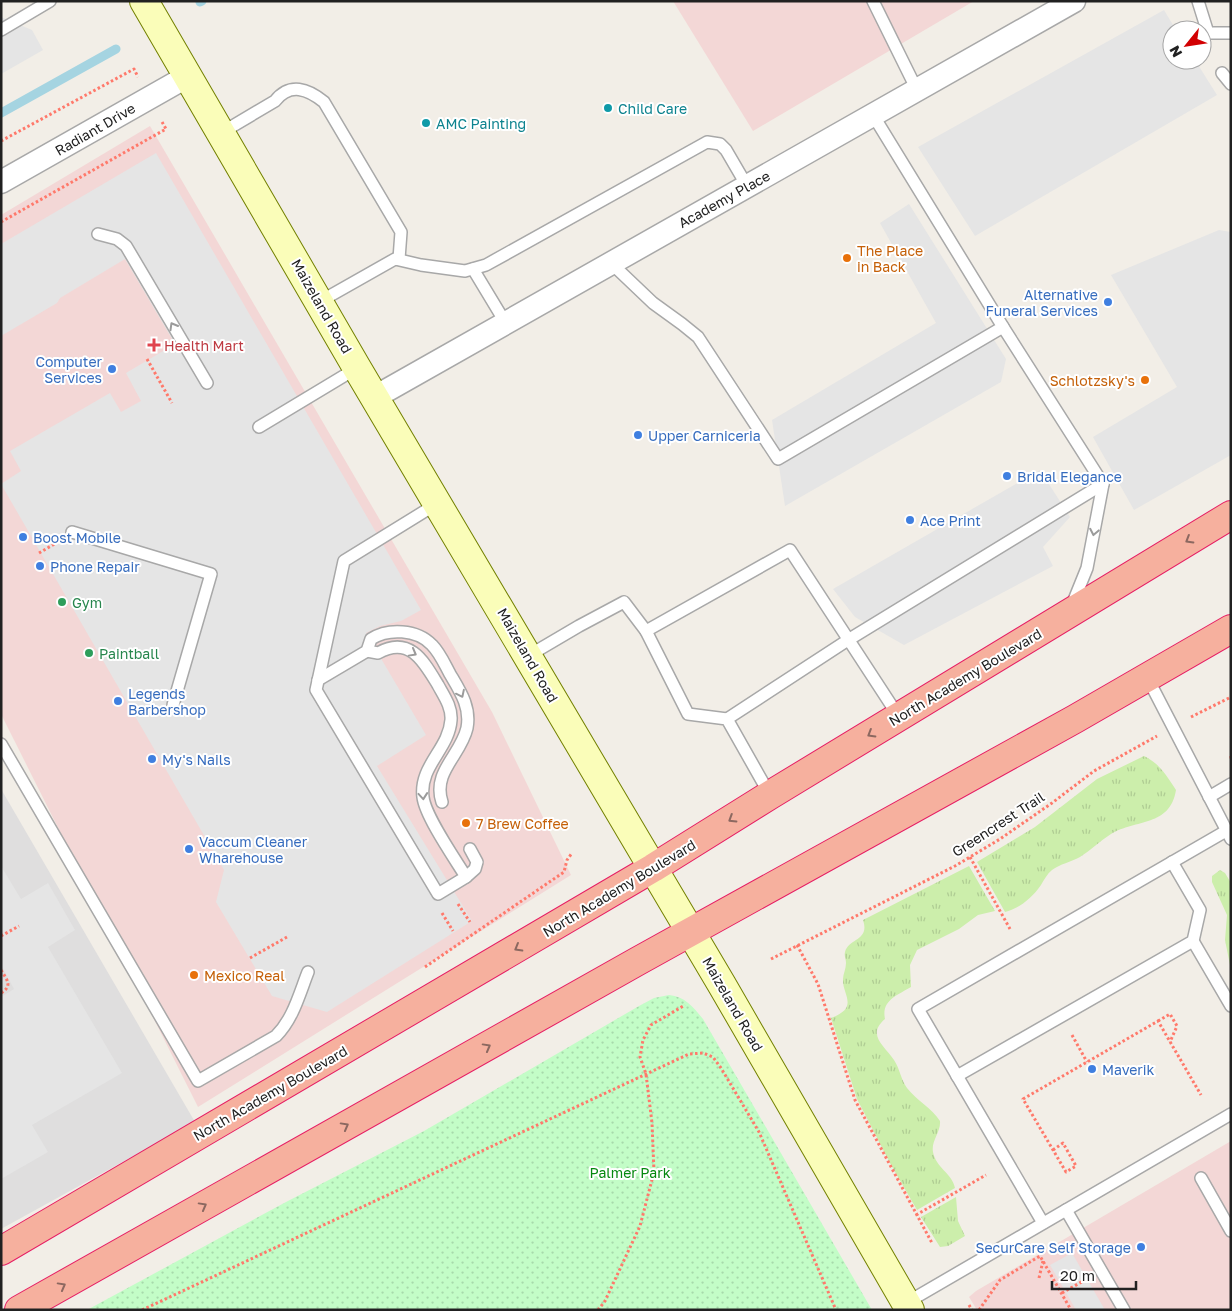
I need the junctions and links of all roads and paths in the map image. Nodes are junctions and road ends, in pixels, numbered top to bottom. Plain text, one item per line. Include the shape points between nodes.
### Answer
1 (50, 1) edge
2 (144, 1) edge
3 (873, 1) edge
4 (1074, 1) edge
5 (1198, 1) edge
6 (1, 30) edge
7 (1231, 33) edge
8 (1222, 73) dead end
9 (188, 76) junction
10 (1231, 84) edge
11 (917, 90) junction
12 (873, 115) junction
13 (166, 129) dead end
14 (221, 133) junction
15 (1, 182) edge
16 (747, 186) junction
17 (1, 222) edge
18 (98, 234) dead end
19 (399, 259) junction
20 (611, 263) junction
21 (473, 268) junction
22 (319, 302) junction
23 (506, 322) junction
24 (1004, 327) junction
25 (147, 359) dead end
26 (358, 368) junction
27 (207, 383) dead end
28 (375, 397) junction
29 (172, 403) dead end
30 (259, 427) dead end
31 (1103, 484) junction
32 (438, 503) junction
33 (1231, 515) edge
34 (72, 532) dead end
35 (1068, 614) junction
36 (1231, 629) edge
37 (646, 631) junction
38 (848, 640) junction
39 (367, 651) junction
40 (528, 656) junction
41 (1147, 677) junction
42 (318, 680) junction
43 (1231, 697) edge
44 (173, 705) dead end
45 (899, 717) junction
46 (727, 718) junction
47 (1174, 726) junction
48 (1, 744) edge
49 (1231, 756) edge
50 (1231, 760) edge
51 (1231, 784) edge
52 (770, 795) junction
53 (1209, 797) junction
54 (442, 802) dead end
55 (1228, 835) edge
56 (470, 849) dead end
57 (970, 857) junction
58 (1172, 862) junction
59 (653, 868) junction
60 (466, 877) junction
61 (19, 926) dead end
62 (1010, 929) dead end
63 (692, 932) junction
64 (1, 936) edge
65 (287, 936) dead end
66 (1193, 941) junction
67 (797, 945) junction
68 (250, 958) dead end
69 (771, 959) dead end
70 (1, 970) edge
71 (308, 972) dead end
72 (1, 993) edge
73 (685, 1005) dead end
74 (1231, 1006) edge
75 (1158, 1021) junction
76 (1072, 1035) dead end
77 (1170, 1042) junction
78 (1087, 1062) junction
79 (646, 1074) junction
80 (957, 1076) junction
81 (1201, 1095) dead end
82 (1231, 1114) edge
83 (1053, 1150) junction
84 (986, 1175) dead end
85 (1201, 1178) dead end
86 (1066, 1210) junction
87 (916, 1215) junction
88 (1043, 1223) junction
89 (1231, 1231) edge
90 (932, 1243) dead end
91 (1, 1251) edge
92 (1043, 1261) junction
93 (1101, 1270) junction
94 (1039, 1278) dead end
95 (1062, 1293) junction
96 (969, 1305) dead end
97 (908, 1306) edge
98 (19, 1310) edge
99 (142, 1310) edge
100 (598, 1310) edge
101 (836, 1310) edge
102 (972, 1310) edge
103 (979, 1310) edge
104 (1071, 1310) edge
105 (1124, 1310) edge

1 - 6 lane
2 - 9 main road, Maizeland Road
3 - 11 lane
4 - 11 street, Academy Place
5 - 7 lane via 1208,33
8 - 10 lane
9 - 14 main road, Maizeland Road
9 - 15 street, Radiant Drive
11 - 12 street, Academy Place
12 - 16 street, Academy Place
12 - 24 lane
13 - 17 path
14 - 19 lane via 275,101 281,94 298,89 312,93 324,102 401,232
14 - 22 main road, Maizeland Road
16 - 20 street, Academy Place
16 - 21 lane via 726,150 720,144 707,142 486,265
27 -> 18 lane via 126,246 117,239
19 - 21 lane via 465,271
19 - 22 lane via 372,270
20 - 23 street, Academy Place
20 - 24 lane via 698,338 778,459
21 - 23 lane
22 - 26 main road, Maizeland Road
23 - 28 street, Academy Place
24 - 31 lane
25 - 29 path
26 - 28 main road, Maizeland Road
26 - 30 lane
28 - 32 main road, Maizeland Road
31 -> 35 lane via 1087,568
31 - 38 lane
32 - 40 main road, Maizeland Road
32 - 42 lane via 344,561
33 -> 35 highway, North Academy Boulevard
34 - 44 lane via 212,574
35 - 45 highway, North Academy Boulevard
36 - 41 highway
37 - 38 lane via 790,550
37 - 40 lane via 624,602
37 - 46 lane via 688,714
38 - 45 lane
38 - 46 lane
39 - 42 lane
39 -> 54 lane via 371,639 383,633 416,635 432,645 462,694 466,704 466,729 442,775 439,785
39 -> 60 lane via 378,653 394,648 413,651 426,664 448,702 452,720 450,729 425,775 422,797 426,810
40 - 59 main road, Maizeland Road
41 - 47 lane
41 - 63 highway
42 - 60 lane via 316,690 438,894
43 - 47 path, Greencrest Trail
45 -> 52 highway, North Academy Boulevard
46 - 52 lane
47 - 53 lane
47 - 57 path, Greencrest Trail via 1094,771 1022,824
48 - 71 lane via 198,1081 276,1036 292,1014
49 - 50 path
51 - 53 lane
52 -> 59 highway, North Academy Boulevard
53 - 55 lane
55 - 58 lane
56 - 60 lane via 477,862 476,869
57 - 62 path
57 - 67 path, Greencrest Trail
58 - 66 lane via 1200,910
58 - 80 lane via 918,1009
59 - 63 main road, Maizeland Road
59 -> 91 highway, North Academy Boulevard
61 - 64 path
63 - 97 main road, Maizeland Road
98 -> 63 highway
65 - 68 path
66 - 74 lane
66 - 80 lane
67 - 69 path, Greencrest Trail
67 - 87 path via 818,984 855,1100
70 - 72 path via 8,985
73 - 79 path via 651,1025 643,1040 640,1057
75 - 77 path
75 - 77 path via 1170,1014 1177,1026
75 - 78 path
76 - 78 path
77 - 81 path
78 - 83 path via 1023,1099
79 - 99 path
79 - 100 path via 654,1172 640,1226
79 - 101 path via 689,1054 703,1053 713,1057 759,1132
80 - 88 lane
82 - 86 lane
83 - 83 path via 1066,1172 1076,1166 1063,1143
84 - 87 path
85 - 89 lane
86 - 88 lane
86 - 93 lane
87 - 90 path
88 - 97 lane
92 - 94 path
92 - 95 path
92 - 103 path via 1040,1256 1000,1280
93 - 95 path
93 - 105 lane
95 - 104 path
96 - 102 path

